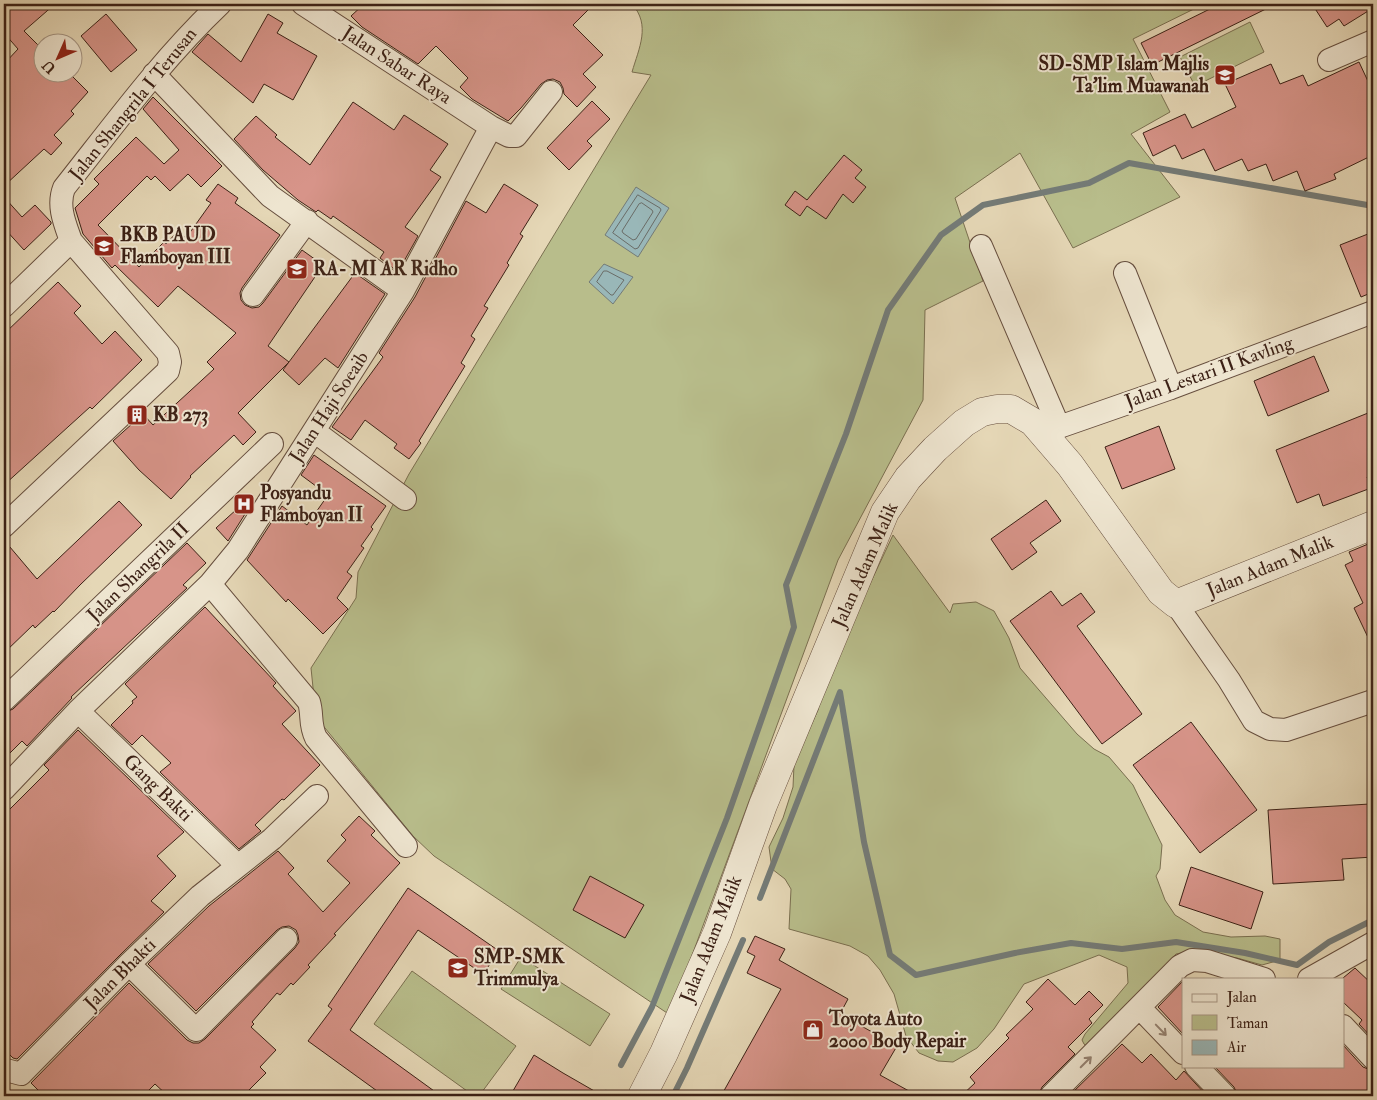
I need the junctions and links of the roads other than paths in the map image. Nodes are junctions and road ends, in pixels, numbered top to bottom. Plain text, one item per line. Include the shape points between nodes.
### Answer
1 (220, 4) edge
2 (303, 4) edge
3 (1373, 43) edge
4 (1329, 60) dead end
5 (154, 74) junction
6 (551, 92) dead end
7 (491, 127) junction
8 (306, 221) junction
9 (71, 241) junction
10 (981, 246) dead end
11 (1124, 273) dead end
12 (403, 291) junction
13 (253, 295) dead end
14 (4, 306) edge
15 (1373, 312) edge
16 (1171, 388) junction
17 (314, 431) junction
18 (1054, 433) junction
19 (272, 444) dead end
20 (405, 499) dead end
21 (1373, 525) edge
22 (4, 526) edge
23 (210, 584) junction
24 (1176, 604) junction
25 (4, 700) edge
26 (1373, 701) edge
27 (78, 711) junction
28 (4, 789) edge
29 (317, 796) dead end
30 (406, 846) dead end
31 (237, 865) junction
32 (286, 939) dead end
33 (1373, 943) edge
34 (129, 964) junction
35 (1261, 978) edge
36 (1311, 978) edge
37 (1140, 1008) junction
38 (1344, 1027) edge
39 (1182, 1052) edge
40 (1373, 1058) edge
41 (1198, 1068) edge
42 (4, 1072) edge
43 (642, 1096) edge
44 (1051, 1096) edge
45 (1225, 1096) edge

1 - 5 street, Jalan Shangrila I Terusan
2 - 7 street, Jalan Sabar Raya
3 - 4 street
5 - 8 street via 270,196
5 - 9 street, Jalan Shangrila I Terusan via 64,188 61,196 63,215
6 - 7 street, Jalan Sabar Raya via 516,136
7 - 12 street, Jalan Haji Soeaib
8 - 12 street
8 - 13 street
9 - 14 street
9 - 22 street via 168,353 168,372
10 - 18 street
11 - 16 street
12 - 17 street, Jalan Haji Soeaib
15 - 16 street, Jalan Lestari II Kavling
16 - 18 street, Jalan Lestari II Kavling
17 - 20 street
17 - 23 street, Jalan Haji Soeaib via 238,550
18 - 24 street, Jalan Adam Malik via 1070,465 1162,592
18 - 43 street, Jalan Adam Malik via 1011,409 982,412 935,449 908,478 885,512 763,805 716,933
19 - 25 street, Jalan Shangrila II
21 - 24 street, Jalan Adam Malik
23 - 27 street, Jalan Haji Soeaib
23 - 30 street via 309,702 316,738
24 - 26 street via 1254,721 1270,729 1286,730
27 - 28 street, Jalan Haji Soeaib
27 - 31 street, Gang Bakti
29 - 31 street, Jalan Bhakti via 272,839
31 - 34 street, Jalan Bhakti
32 - 34 street via 196,1030
33 - 36 street
34 - 42 street, Jalan Bhakti via 21,1074
35 - 37 street via 1207,961 1192,960 1180,966
37 -> 39 street
44 -> 37 street
38 - 40 street
41 - 45 street

